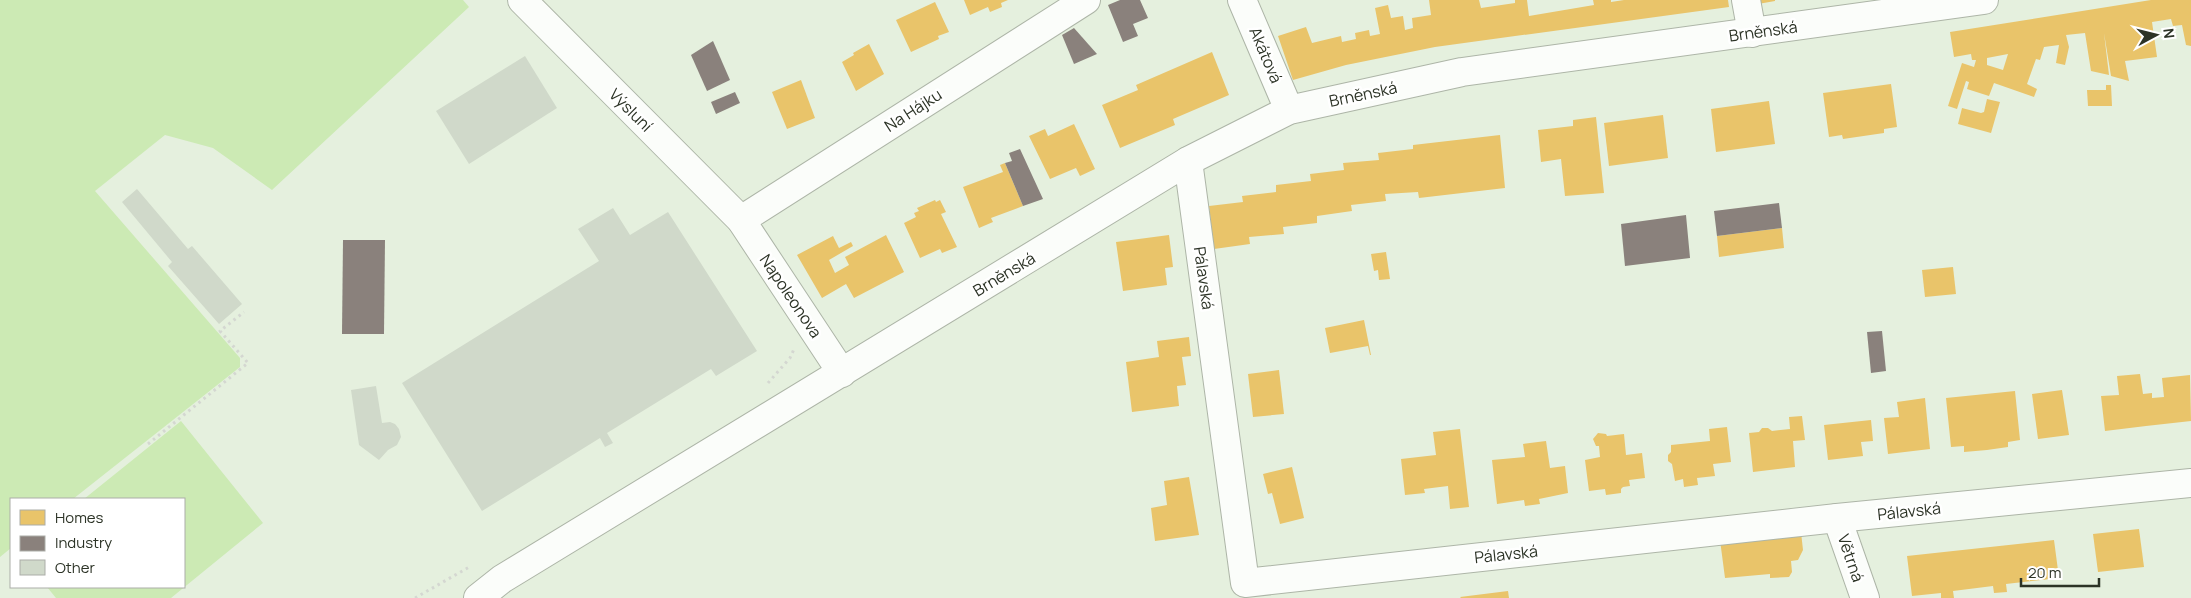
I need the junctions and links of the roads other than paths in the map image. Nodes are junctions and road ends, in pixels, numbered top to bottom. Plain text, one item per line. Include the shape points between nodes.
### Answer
1 (522, 0) edge
2 (1086, 0) edge
3 (1242, 0) edge
4 (1746, 0) edge
5 (1984, 0) edge
6 (1752, 33) junction
7 (1289, 110) junction
8 (1188, 161) junction
9 (741, 220) junction
10 (842, 373) junction
11 (2191, 483) edge
12 (1837, 518) junction
13 (1242, 591) edge
14 (478, 598) edge
15 (1865, 598) edge

1 - 9 street, Výsluní
2 - 9 street, Na Hájku
3 - 7 street, Akátová
4 - 6 street
5 - 6 street, Brněnská
6 - 7 street, Brněnská via 1462,72
7 - 8 street, Brněnská
8 - 10 street, Brněnská
8 - 13 street, Pálavská
9 - 10 street, Napoleonova
10 - 14 street, Brněnská via 502,578
11 - 12 street, Pálavská
12 - 13 street, Pálavská
12 - 15 street, Větrná

